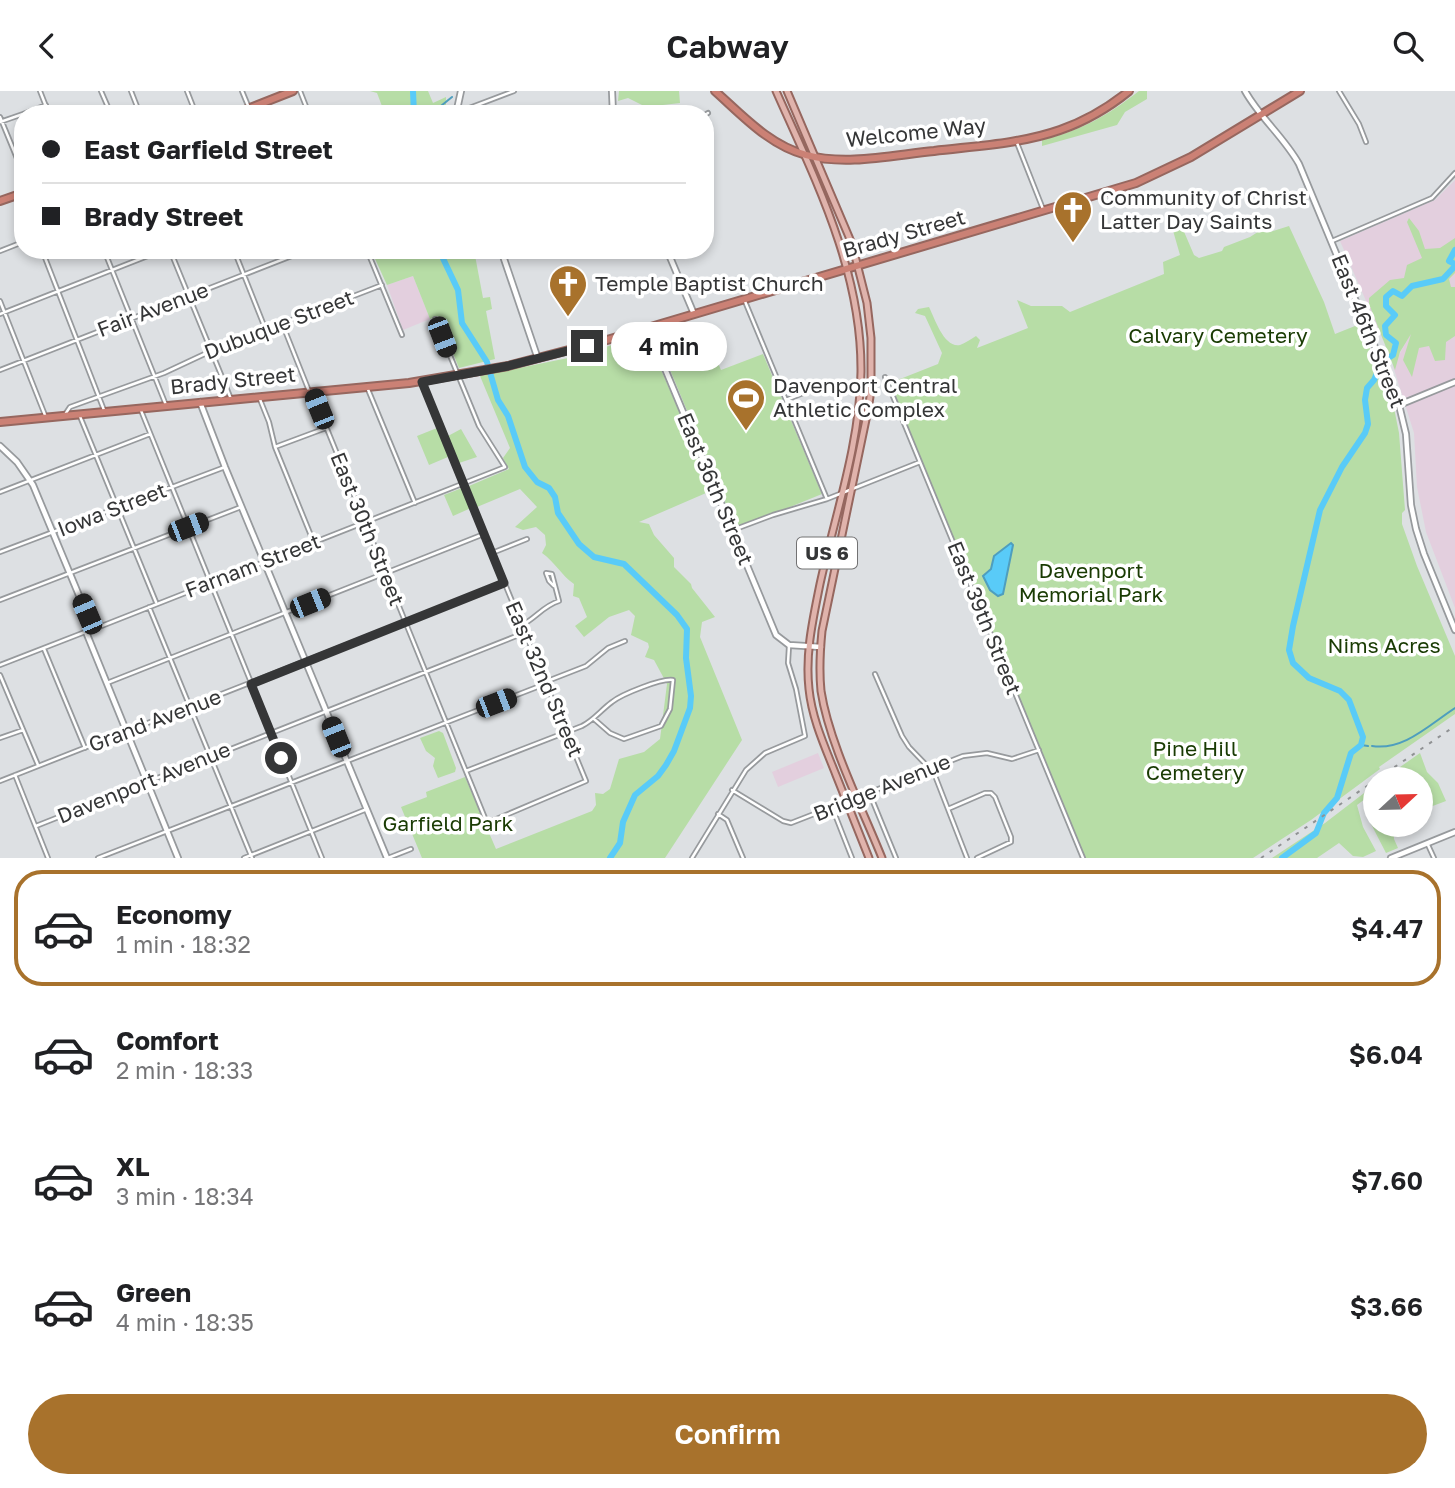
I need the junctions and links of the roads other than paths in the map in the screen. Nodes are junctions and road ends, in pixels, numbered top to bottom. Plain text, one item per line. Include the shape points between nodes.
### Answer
1 (40, 91) edge
2 (293, 91) edge
3 (514, 91) edge
4 (715, 91) edge
5 (777, 91) edge
6 (788, 91) edge
7 (1129, 91) edge
8 (1244, 91) edge
9 (1300, 91) edge
10 (1339, 91) edge
11 (46, 105) edge
12 (257, 105) edge
13 (477, 105) edge
14 (1260, 114) junction
15 (0, 117) edge
16 (1, 122) edge
17 (1017, 140) junction
18 (1366, 142) dead end
19 (14, 152) edge
20 (804, 154) junction
21 (817, 157) junction
22 (1455, 173) edge
23 (1044, 212) junction
24 (1332, 241) junction
25 (45, 259) edge
26 (108, 259) edge
27 (140, 259) edge
28 (174, 259) edge
29 (238, 259) edge
30 (284, 259) edge
31 (371, 259) edge
32 (504, 259) edge
33 (671, 259) edge
34 (859, 266) junction
35 (848, 269) junction
36 (112, 270) junction
37 (244, 275) junction
38 (382, 285) junction
39 (58, 291) junction
40 (188, 296) junction
41 (744, 299) junction
42 (0, 301) edge
43 (2, 313) edge
44 (694, 314) junction
45 (131, 319) junction
46 (435, 319) dead end
47 (282, 323) junction
48 (648, 328) junction
49 (266, 330) junction
50 (402, 334) dead end
51 (77, 340) junction
52 (211, 351) junction
53 (538, 359) junction
54 (24, 361) junction
55 (0, 370) edge
56 (458, 376) junction
57 (154, 377) junction
58 (885, 377) dead end
59 (422, 382) junction
60 (830, 382) dead end
61 (1455, 382) edge
62 (367, 387) junction
63 (311, 391) junction
64 (99, 396) junction
65 (259, 397) junction
66 (231, 400) junction
67 (786, 400) junction
68 (200, 402) junction
69 (166, 405) junction
70 (1399, 405) junction
71 (140, 408) junction
72 (105, 413) junction
73 (79, 414) junction
74 (66, 416) junction
75 (46, 417) junction
76 (0, 422) edge
77 (326, 428) junction
78 (150, 434) junction
79 (0, 446) edge
80 (275, 447) junction
81 (96, 455) junction
82 (920, 462) junction
83 (225, 467) junction
84 (31, 480) junction
85 (464, 484) junction
86 (172, 487) junction
87 (853, 488) junction
88 (0, 492) edge
89 (841, 493) junction
90 (827, 499) junction
91 (415, 503) junction
92 (241, 507) junction
93 (118, 508) junction
94 (364, 523) junction
95 (188, 527) junction
96 (733, 530) junction
97 (53, 532) junction
98 (484, 534) junction
99 (527, 539) dead end
100 (314, 543) junction
101 (134, 548) junction
102 (0, 552) edge
103 (492, 553) junction
104 (264, 562) junction
105 (70, 572) junction
106 (384, 573) junction
107 (210, 583) junction
108 (504, 583) junction
109 (554, 586) dead end
110 (0, 600) edge
111 (157, 604) junction
112 (149, 607) junction
113 (285, 613) junction
114 (405, 624) junction
115 (522, 625) junction
116 (93, 629) junction
117 (1455, 630) edge
118 (86, 632) junction
119 (525, 633) junction
120 (231, 634) junction
121 (625, 641) dead end
122 (789, 645) junction
123 (809, 646) junction
124 (821, 647) junction
125 (44, 649) junction
126 (170, 658) junction
127 (306, 662) junction
128 (0, 665) edge
129 (426, 673) junction
130 (875, 674) dead end
131 (0, 675) edge
132 (107, 683) junction
133 (546, 683) junction
134 (251, 684) junction
135 (190, 707) junction
136 (326, 712) junction
137 (594, 719) junction
138 (446, 723) junction
139 (23, 730) junction
140 (127, 732) junction
141 (566, 732) junction
142 (271, 733) junction
143 (0, 738) edge
144 (85, 748) junction
145 (1039, 750) junction
146 (210, 757) junction
147 (346, 761) junction
148 (38, 767) junction
149 (930, 768) junction
150 (466, 771) junction
151 (15, 775) junction
152 (0, 781) edge
153 (147, 782) junction
154 (292, 783) junction
155 (732, 790) junction
156 (869, 792) junction
157 (858, 797) junction
158 (846, 802) junction
159 (231, 806) junction
160 (832, 807) junction
161 (367, 809) junction
162 (948, 809) junction
163 (718, 814) junction
164 (487, 823) joint
165 (36, 826) junction
166 (311, 830) junction
167 (168, 832) junction
168 (1455, 832) edge
169 (1427, 844) junction
170 (411, 849) dead end
171 (252, 857) edge
172 (48, 858) edge
173 (98, 858) edge
174 (178, 858) edge
175 (244, 858) edge
176 (322, 858) edge
177 (387, 858) edge
178 (692, 858) edge
179 (743, 858) edge
180 (852, 858) edge
181 (869, 858) edge
182 (882, 858) edge
183 (896, 858) edge
184 (967, 858) edge
185 (976, 858) edge
186 (1083, 858) edge
187 (1391, 858) edge
188 (1434, 858) edge

1 - 11 street
2 - 12 highway
3 - 13 street
4 - 20 highway, Welcome Way via 775,142
5 - 20 main road, US 6
6 - 21 main road, US 6
7 - 17 highway, Welcome Way via 1086,120
8 - 14 street, East 46th Street
9 - 14 highway, Brady Street
10 - 18 street
14 - 23 highway, Brady Street via 1152,177
14 - 24 street, East 46th Street via 1299,164
15 - 16 street
16 - 19 street
17 - 21 highway, Welcome Way via 878,157
17 - 23 street
20 - 21 highway, Welcome Way
20 - 35 main road, US 6
21 - 34 main road, US 6
22 - 24 street via 1432,198
23 - 34 highway, Brady Street
24 - 70 street, East 46th Street
25 - 39 street
26 - 36 street
27 - 36 street
28 - 40 street
29 - 37 street
30 - 37 street, Fair Avenue
31 - 38 street
32 - 53 street
33 - 44 street
34 - 35 highway, Brady Street
34 - 87 main road, US 6 via 872,354 869,410
35 - 41 highway, Brady Street
35 - 89 main road, US 6 via 861,371 853,443
36 - 39 street
36 - 45 street
37 - 40 street, Fair Avenue
37 - 49 street
38 - 47 street, Dubuque Street
38 - 50 street
39 - 43 street
39 - 51 street
40 - 45 street, Fair Avenue
40 - 52 street
41 - 44 highway, Brady Street
41 - 67 street
42 - 43 street
43 - 54 street
44 - 48 highway, Brady Street
45 - 51 street, Fair Avenue
45 - 57 street
46 - 56 street
47 - 49 street, Dubuque Street
47 - 63 street, East 30th Street
48 - 53 highway, Brady Street
48 - 96 street, East 36th Street
49 - 52 street, Dubuque Street
51 - 54 street, Fair Avenue
51 - 64 street
52 - 57 street, Dubuque Street
52 - 66 street
53 - 56 highway, Brady Street
54 - 55 street, Fair Avenue
54 - 75 street
56 - 59 highway, Brady Street
56 - 85 street, Farnam Street via 505,467
57 - 64 street, Dubuque Street
57 - 69 street
58 - 82 street, East 39th Street
59 - 62 highway, Brady Street
59 - 85 street, East 32nd Street
60 - 67 street
61 - 70 street
62 - 63 highway, Brady Street
62 - 91 street
63 - 65 highway, Brady Street
63 - 77 street, East 30th Street
64 - 72 street
64 - 74 street, Dubuque Street via 70,407
65 - 66 highway, Brady Street
65 - 80 street
66 - 68 highway, Brady Street
67 - 90 street
68 - 69 highway, Brady Street
68 - 83 street
69 - 71 highway, Brady Street
70 - 117 street, East 46th Street via 1416,530
71 - 72 highway, Brady Street
71 - 78 street
72 - 73 highway, Brady Street
73 - 74 highway, Brady Street
73 - 81 street
74 - 75 highway, Brady Street
75 - 76 highway, Brady Street
77 - 80 street
77 - 94 street, East 30th Street
78 - 81 street
78 - 86 street
79 - 84 street
80 - 100 street
81 - 84 street
81 - 93 street
82 - 87 street
82 - 145 street, East 39th Street
83 - 86 street, Iowa Street
83 - 92 street
84 - 88 street
84 - 97 street
85 - 91 street, Farnam Street
85 - 98 street, East 32nd Street
86 - 93 street, Iowa Street
86 - 95 street
87 - 89 street
87 - 124 main road, US 6
89 - 90 street
89 - 123 main road, US 6
90 - 96 street
91 - 94 street, Farnam Street
92 - 95 street
92 - 104 street
93 - 97 street, Iowa Street
93 - 101 street
94 - 100 street, Farnam Street
94 - 106 street, East 30th Street
95 - 101 street
95 - 107 street
96 - 122 street, East 36th Street via 776,635
97 - 102 street, Iowa Street
97 - 105 street
98 - 103 street, East 32nd Street
98 - 106 street
99 - 103 street
100 - 104 street, Farnam Street
101 - 105 street
101 - 111 street
103 - 108 street, East 32nd Street
104 - 107 street, Farnam Street
104 - 113 street
105 - 110 street
105 - 116 street
106 - 113 street
106 - 114 street, East 30th Street
107 - 111 street, Farnam Street
107 - 120 street
108 - 114 street, Grand Avenue
108 - 115 street, East 32nd Street
109 - 115 street via 559,601
111 - 112 street, Farnam Street
112 - 116 street, Farnam Street
112 - 126 street
113 - 120 street
113 - 127 street
114 - 127 street, Grand Avenue
114 - 129 street, East 30th Street
115 - 119 street, East 32nd Street
116 - 118 street, Farnam Street
118 - 125 street, Farnam Street
118 - 132 street
119 - 129 street, Davenport Avenue
119 - 133 street, East 32nd Street
120 - 126 street
120 - 134 street
121 - 133 street via 586,666
122 - 123 street
122 - 155 street, East 36th Street via 788,663 806,735 754,761
123 - 124 street
123 - 158 main road, US 6 via 812,703
124 - 157 main road, US 6 via 825,709
125 - 128 street, Farnam Street
125 - 144 street
126 - 132 street
126 - 135 street
127 - 134 street, Grand Avenue
127 - 136 street
129 - 136 street, Davenport Avenue
129 - 138 street, East 30th Street
130 - 149 street via 902,736
131 - 139 street
132 - 140 street
133 - 138 street
133 - 141 street, East 32nd Street
134 - 135 street, Grand Avenue
134 - 142 street
135 - 140 street, Grand Avenue
135 - 146 street
136 - 142 street, Davenport Avenue
136 - 147 street
137 - 137 street via 624,739 661,726 668,715 671,678 612,701
137 - 141 street
138 - 147 street
138 - 150 street, East 30th Street
139 - 143 street
139 - 148 street
140 - 144 street, Grand Avenue
140 - 153 street
141 - 150 street
141 - 164 street, East 32nd Street via 586,781
142 - 146 street, Davenport Avenue
142 - 154 street
144 - 148 street, Grand Avenue
145 - 149 street, Bridge Avenue via 1012,759 975,753
145 - 186 street, East 39th Street
146 - 153 street, Davenport Avenue
146 - 159 street
147 - 154 street
147 - 161 street
148 - 151 street, Grand Avenue
149 - 156 street, Bridge Avenue
149 - 162 street
150 - 164 street, East 30th Street
151 - 152 street, Grand Avenue
151 - 165 street
153 - 165 street, Davenport Avenue
153 - 167 street
154 - 159 street
154 - 166 street
155 - 160 street, Bridge Avenue via 786,823
155 - 163 street
156 - 157 street, Bridge Avenue
156 - 183 street
157 - 158 street, Bridge Avenue
157 - 182 main road, US 6
158 - 160 street, Bridge Avenue
158 - 181 main road, US 6
159 - 167 street
159 - 171 street
160 - 180 street
161 - 166 street
161 - 177 street
162 - 184 street
162 - 185 street via 991,793 995,797 1011,842
163 - 178 street
163 - 179 street via 727,820
165 - 172 street
166 - 171 street
166 - 176 street
167 - 173 street
167 - 174 street
168 - 169 street
169 - 187 street
169 - 188 street
170 - 177 street
171 - 175 street

